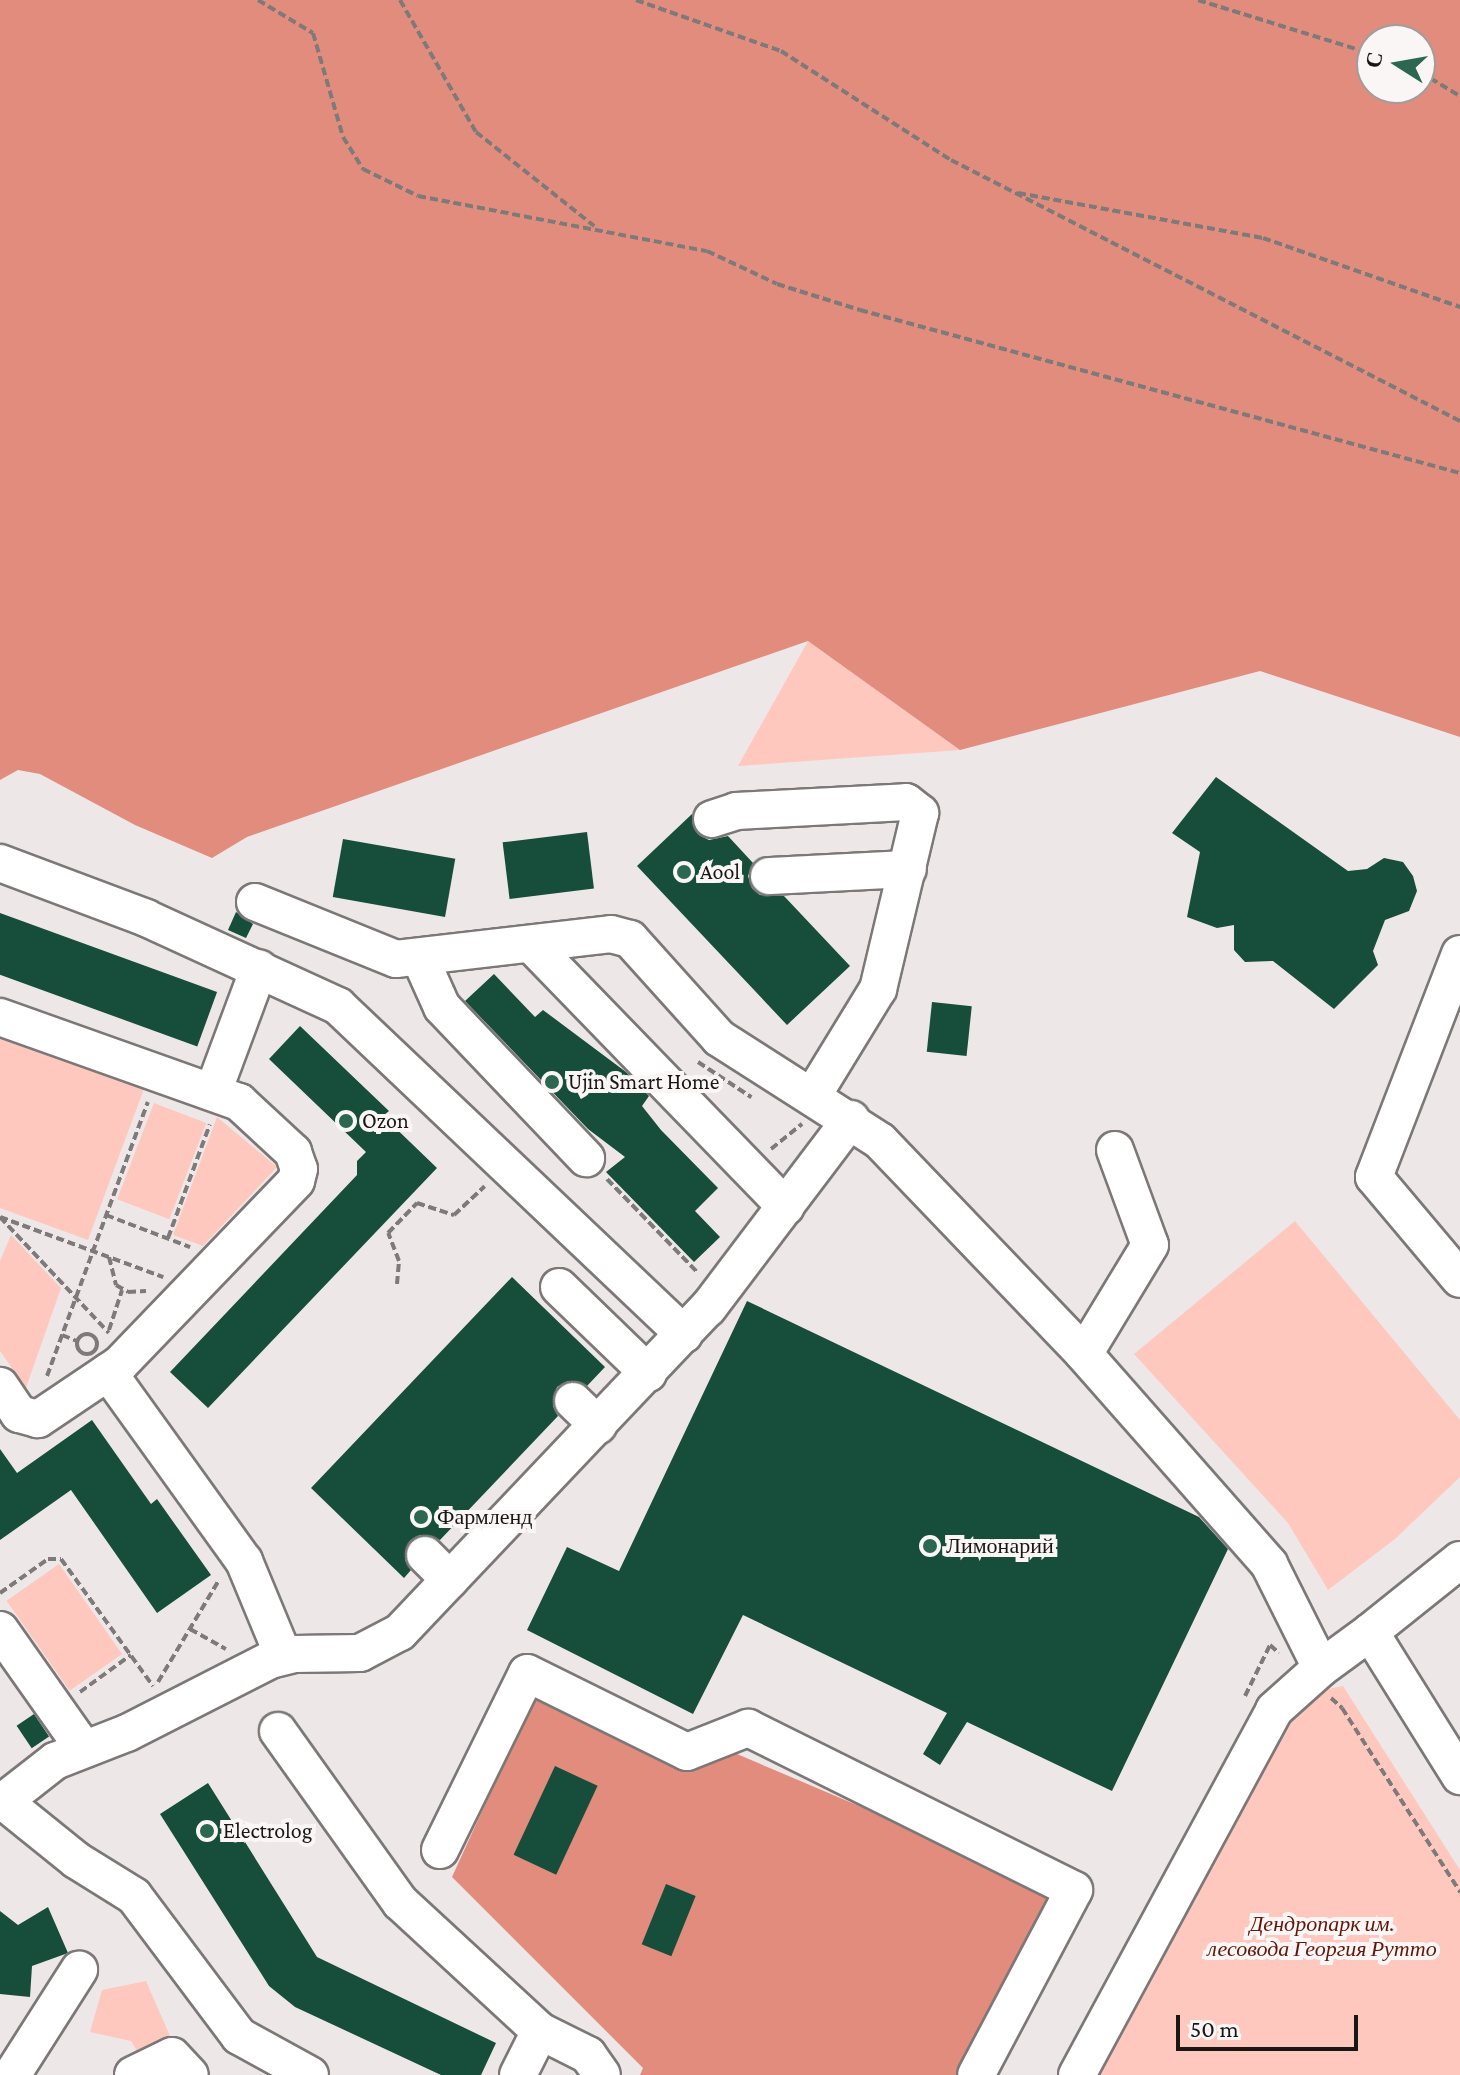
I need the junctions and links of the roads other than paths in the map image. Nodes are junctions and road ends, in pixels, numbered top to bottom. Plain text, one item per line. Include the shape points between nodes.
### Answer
1 (719, 827) dead end
2 (0, 863) edge
3 (908, 869) junction
4 (769, 876) dead end
5 (255, 902) dead end
6 (531, 944) junction
7 (1460, 954) edge
8 (420, 958) junction
9 (259, 968) junction
10 (0, 1017) edge
11 (217, 1094) junction
12 (831, 1106) junction
13 (1115, 1150) dead end
14 (586, 1158) road end
15 (786, 1207) junction
16 (1460, 1279) edge
17 (559, 1287) dead end
18 (684, 1334) junction
19 (112, 1347) junction
20 (1084, 1354) junction
21 (648, 1373) junction
22 (0, 1386) edge
23 (1460, 1560) edge
24 (0, 1630) edge
25 (1370, 1632) junction
26 (283, 1655) junction
27 (1321, 1668) junction
28 (278, 1731) dead end
29 (84, 1749) junction
30 (1460, 1776) edge
31 (2, 1802) edge
32 (440, 1850) dead end
33 (79, 1970) dead end
34 (230, 2026) junction
35 (540, 2031) junction
36 (184, 2066) edge
37 (12, 2075) edge
38 (133, 2075) edge
39 (310, 2075) edge
40 (518, 2075) edge
41 (602, 2075) edge
42 (976, 2075) edge
43 (1077, 2075) edge

1 - 3 street via 778,828 786,820 785,808 911,803 920,818
2 - 9 street
3 - 4 street
3 - 12 street via 878,989
5 - 8 street via 380,955
6 - 8 street via 482,966
6 - 12 street via 611,934 630,939 719,1038
6 - 15 street
7 - 16 street via 1374,1177
8 - 14 street via 442,1007
9 - 11 street
9 - 18 street via 347,1013
10 - 11 street
11 - 19 street via 253,1113 293,1152 299,1169 296,1181 222,1258 172,1283
12 - 15 street
12 - 20 street via 934,1192
13 - 20 street via 1150,1245
15 - 18 street
17 - 21 street
18 - 21 street
19 - 22 street via 46,1416 31,1419 19,1414
19 - 26 street via 237,1551
20 - 27 street via 1269,1564
21 - 26 street via 585,1413 437,1568 400,1632 375,1648
23 - 25 street
24 - 29 street
25 - 27 street
25 - 30 street
26 - 29 street via 162,1699
27 - 43 street via 1274,1710
28 - 35 street via 400,1902
29 - 31 street via 49,1765
31 - 34 street via 76,1860 134,1896
32 - 42 street via 527,1673 687,1752 748,1728 1074,1890
33 - 37 street
34 - 36 street
34 - 39 street via 249,2044
35 - 40 street
35 - 41 street via 588,2055
36 - 38 street via 164,2056

